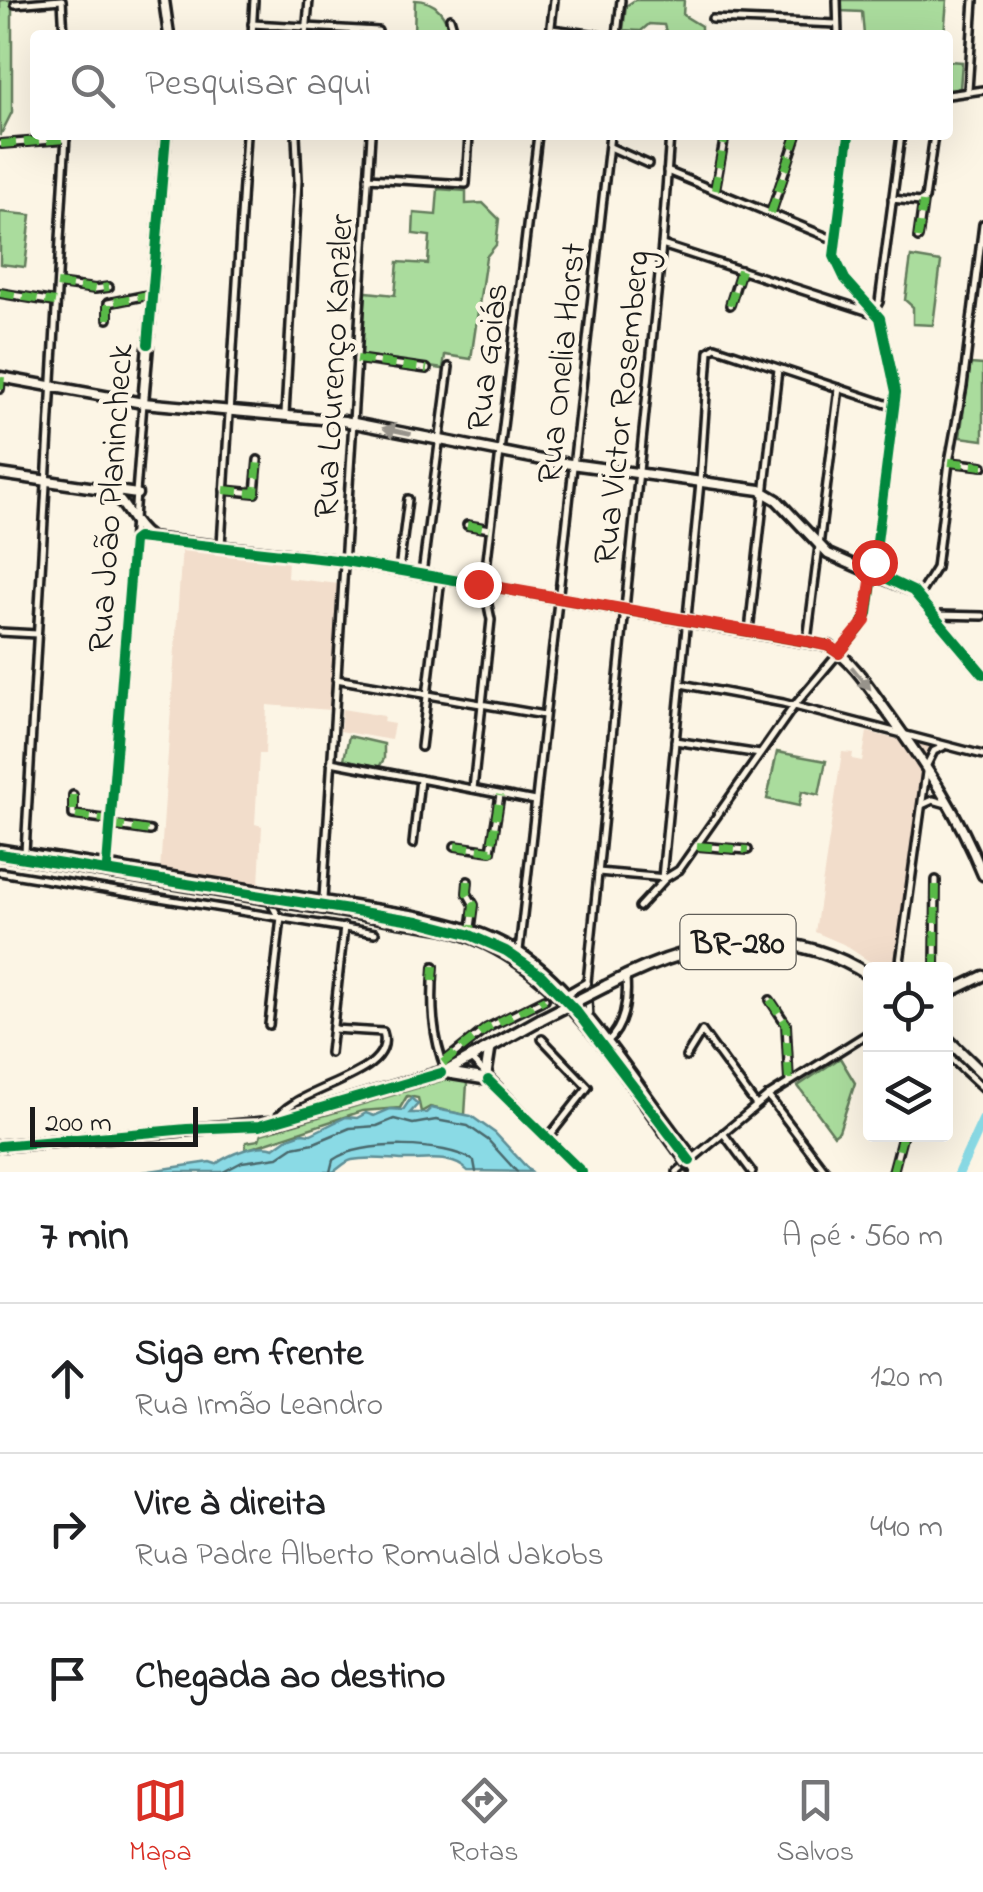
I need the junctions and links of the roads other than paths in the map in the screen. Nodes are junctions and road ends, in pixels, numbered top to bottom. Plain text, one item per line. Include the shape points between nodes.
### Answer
1 (61, 0) edge
2 (164, 0) edge
3 (254, 0) edge
4 (309, 0) edge
5 (554, 0) edge
6 (621, 0) edge
7 (837, 0) edge
8 (974, 0) edge
9 (15, 4) dead end
10 (450, 18) dead end
11 (712, 18) dead end
12 (252, 24) junction
13 (837, 24) junction
14 (307, 27) junction
15 (64, 30) edge
16 (168, 30) edge
17 (252, 30) edge
18 (307, 30) edge
19 (342, 30) edge
20 (454, 30) edge
21 (550, 30) edge
22 (618, 30) edge
23 (838, 30) edge
24 (968, 90) junction
25 (983, 90) edge
26 (953, 94) edge
27 (39, 140) edge
28 (66, 140) edge
29 (166, 140) edge
30 (246, 140) edge
31 (296, 140) edge
32 (371, 140) edge
33 (469, 140) edge
34 (537, 140) edge
35 (610, 140) edge
36 (669, 140) edge
37 (724, 140) edge
38 (795, 140) edge
39 (848, 140) edge
40 (900, 140) edge
41 (933, 140) edge
42 (2, 144) edge
43 (610, 148) junction
44 (648, 164) dead end
45 (666, 171) junction
46 (368, 178) junction
47 (715, 190) junction
48 (892, 199) junction
49 (923, 202) junction
50 (771, 213) junction
51 (983, 224) edge
52 (918, 238) dead end
53 (835, 240) junction
54 (662, 245) junction
55 (741, 270) junction
56 (57, 284) junction
57 (109, 287) dead end
58 (0, 293) edge
59 (856, 293) junction
60 (152, 294) junction
61 (55, 302) junction
62 (730, 305) dead end
63 (850, 307) junction
64 (876, 312) junction
65 (108, 319) dead end
66 (357, 359) junction
67 (449, 367) dead end
68 (427, 368) dead end
69 (778, 369) junction
70 (1, 377) edge
71 (49, 386) junction
72 (838, 388) junction
73 (0, 389) edge
74 (143, 403) junction
75 (895, 407) junction
76 (229, 409) junction
77 (285, 414) junction
78 (354, 422) junction
79 (440, 440) junction
80 (500, 452) junction
81 (258, 460) dead end
82 (949, 462) junction
83 (574, 464) junction
84 (983, 466) edge
85 (638, 473) junction
86 (0, 475) edge
87 (44, 480) junction
88 (700, 482) junction
89 (108, 490) junction
90 (224, 490) junction
91 (767, 492) junction
92 (137, 494) junction
93 (408, 498) dead end
94 (135, 521) junction
95 (467, 526) dead end
96 (490, 529) junction
97 (152, 538) junction
98 (133, 541) junction
99 (222, 545) junction
100 (819, 545) junction
101 (345, 561) junction
102 (399, 570) junction
103 (873, 572) junction
104 (422, 574) junction
105 (441, 578) junction
106 (484, 585) junction
107 (918, 597) junction
108 (558, 598) junction
109 (625, 609) junction
110 (934, 615) junction
111 (983, 616) edge
112 (687, 620) junction
113 (750, 631) junction
114 (0, 632) edge
115 (38, 634) junction
116 (806, 641) junction
117 (839, 653) junction
118 (983, 674) edge
119 (336, 679) junction
120 (681, 684) junction
121 (427, 695) junction
122 (482, 704) junction
123 (882, 704) junction
124 (794, 706) junction
125 (544, 715) junction
126 (872, 726) junction
127 (904, 734) junction
128 (675, 740) junction
129 (421, 746) dead end
130 (948, 746) junction
131 (760, 754) junction
132 (983, 756) edge
133 (330, 762) junction
134 (927, 765) junction
135 (420, 779) junction
136 (473, 789) junction
137 (500, 794) junction
138 (73, 795) dead end
139 (535, 801) junction
140 (922, 806) junction
141 (954, 811) junction
142 (110, 822) junction
143 (150, 831) dead end
144 (413, 844) dead end
145 (455, 846) dead end
146 (698, 846) junction
147 (0, 848) edge
148 (748, 850) dead end
149 (25, 852) junction
150 (107, 866) junction
151 (0, 872) edge
152 (598, 872) junction
153 (983, 876) edge
154 (664, 878) junction
155 (936, 880) dead end
156 (468, 881) dead end
157 (262, 890) junction
158 (285, 894) junction
159 (323, 899) junction
160 (272, 904) junction
161 (639, 907) dead end
162 (260, 914) junction
163 (281, 918) junction
164 (344, 927) junction
165 (472, 928) junction
166 (375, 932) dead end
167 (520, 951) junction
168 (899, 962) edge
169 (935, 962) edge
170 (434, 966) dead end
171 (863, 972) edge
172 (626, 976) junction
173 (983, 976) edge
174 (587, 982) junction
175 (953, 991) edge
176 (568, 994) junction
177 (546, 999) dead end
178 (770, 1000) dead end
179 (589, 1018) junction
180 (269, 1025) dead end
181 (333, 1029) junction
182 (863, 1036) edge
183 (542, 1039) dead end
184 (606, 1042) junction
185 (953, 1045) edge
186 (490, 1048) junction
187 (946, 1052) edge
188 (330, 1053) dead end
189 (686, 1057) dead end
190 (470, 1060) junction
191 (444, 1069) junction
192 (983, 1074) edge
193 (487, 1078) junction
194 (789, 1082) junction
195 (983, 1088) edge
196 (768, 1096) junction
197 (756, 1104) junction
198 (275, 1122) junction
199 (722, 1133) junction
200 (548, 1138) junction
201 (900, 1142) edge
202 (683, 1144) junction
203 (0, 1146) edge
204 (706, 1147) junction
205 (694, 1158) junction
206 (582, 1172) edge
207 (676, 1172) edge
208 (752, 1172) edge
209 (826, 1172) edge
210 (892, 1172) edge

1 - 9 street
1 - 15 street
2 - 16 main road
3 - 12 street
4 - 14 street
5 - 21 street
6 - 22 street
7 - 13 street
8 - 24 street
10 - 20 street
11 - 13 street
12 - 14 street
12 - 17 street
13 - 23 street
14 - 18 street
14 - 19 street
24 - 25 street
24 - 26 street
27 - 42 street
28 - 56 street
29 - 60 main road, Rua João Planincheck
30 - 76 street
31 - 77 street
32 - 46 street, Rua Lourenço Kanzler
33 - 46 street via 466,184
34 - 80 street, Rua Goiás
35 - 43 street, Rua Onelia Horst
36 - 45 street, Rua Victor Rosemberg
37 - 47 street
38 - 50 street
39 - 53 street
40 - 48 street
41 - 49 street
43 - 44 street
43 - 83 street, Rua Onelia Horst
45 - 47 street
45 - 54 street, Rua Victor Rosemberg
46 - 66 street, Rua Lourenço Kanzler
47 - 50 street
48 - 49 street
48 - 64 street
49 - 52 street
50 - 53 street
51 - 82 street
53 - 59 street via 836,264
54 - 55 street
54 - 85 street, Rua Victor Rosemberg
55 - 62 street
55 - 63 street
56 - 57 street
56 - 61 street
58 - 61 street
59 - 63 street
59 - 64 street
60 - 65 street via 108,303
60 - 74 main road, Rua João Planincheck
61 - 71 street
63 - 64 street
64 - 75 street via 895,380
66 - 68 street
66 - 78 street, Rua Lourenço Kanzler
67 - 79 street
69 - 72 street
69 - 88 street via 711,347
69 - 91 street
70 - 71 main road
70 - 73 street
71 - 74 main road
71 - 87 street
72 - 75 street
72 - 100 street
74 - 76 main road
74 - 92 street, Rua João Planincheck
75 - 103 street
76 - 77 main road
76 - 90 street
77 - 78 main road
79 -> 78 main road
78 - 101 street, Rua Lourenço Kanzler
79 - 80 main road
79 - 104 street
80 - 83 main road
80 - 96 street, Rua Goiás
81 - 90 street via 256,493
82 - 84 street
82 - 107 street via 936,568
83 - 85 main road
83 - 108 street, Rua Onelia Horst
85 - 88 main road
85 - 109 street, Rua Victor Rosemberg
86 - 87 main road
87 - 89 main road
87 - 115 street
88 - 91 main road
88 - 112 street
89 - 92 main road
89 - 94 main road
90 - 99 street
91 - 100 main road
91 - 113 street
92 - 94 street, Rua João Planincheck
93 - 102 street
94 - 97 main road
94 - 98 street, Rua João Planincheck
95 - 96 street
96 - 106 street, Rua Goiás
97 - 98 main road
97 - 99 main road
98 - 142 street, Rua João Planincheck
99 - 101 main road
100 - 103 main road
100 - 116 street
101 - 102 main road
101 - 119 street, Rua Lourenço Kanzler
102 - 104 main road
103 - 107 main road
103 - 117 street via 865,621
104 - 105 main road
105 - 106 main road
105 - 121 street
106 - 108 main road
106 - 122 street, Rua Goiás via 491,620
107 - 110 main road
108 - 109 main road
108 - 125 street, Rua Onelia Horst
109 - 112 main road
109 - 152 street, Rua Victor Rosemberg
110 - 111 street
110 - 118 main road
112 - 113 main road
112 - 120 street
113 - 116 main road
114 - 115 street
115 - 149 street
116 - 117 main road
117 -> 123 main road
117 - 124 street
119 - 121 street
119 - 133 street, Rua Lourenço Kanzler
120 - 124 street
120 - 128 street
121 - 122 street
121 - 129 street
122 - 125 street
122 - 136 street, Rua Goiás
123 - 126 street
123 - 127 main road
124 - 126 street
124 - 131 street
125 - 139 street, Rua Onelia Horst
126 - 127 street
127 - 130 street
127 - 134 main road
128 - 131 street
128 - 154 street
130 - 132 street
130 - 134 street via 934,751
131 - 146 street
133 - 135 street
133 - 159 street, Rua Lourenço Kanzler
134 - 140 street
134 - 141 main road
135 - 136 street
135 - 144 street
136 - 137 street
137 - 139 street
137 - 145 street via 491,851
138 - 142 street via 73,816
139 - 167 street, Rua Onelia Horst
140 - 141 street via 938,800
140 - 168 street
141 - 153 main road
142 - 143 street
142 - 150 street, Rua João Planincheck
146 - 148 street
146 - 154 street
147 - 149 street
149 - 150 street
150 - 157 street
151 - 162 street
152 - 154 street
152 - 174 street, Rua Victor Rosemberg
154 - 161 street
155 - 169 street
156 - 165 street
157 - 158 street
157 - 160 street
158 - 159 street
158 - 160 street
159 - 165 street
160 - 162 street
160 - 163 street
162 - 163 street
163 - 164 street
163 - 180 street
164 - 166 street
164 - 181 street
165 - 167 street
167 - 176 street
170 - 191 street via 432,1014
171 - 172 highway, BR-280 via 818,950 756,941 686,951
172 - 184 street via 622,1019
172 - 186 highway, BR-280, bridge
173 - 175 main road
174 - 176 street
174 - 179 street, Rua Victor Rosemberg
176 - 179 street
177 - 191 street via 487,1028
178 - 194 street via 786,1024
179 - 184 street
181 - 188 street
181 - 198 street via 382,1032 384,1048 363,1069 280,1112
182 - 194 street
183 - 200 street via 588,1087
184 - 202 street
185 - 192 highway
186 - 190 highway
186 - 193 highway
187 - 195 street
189 - 197 street via 702,1032
190 - 191 highway
190 - 193 street
191 - 193 highway
191 - 198 highway
193 - 200 street
194 - 196 street
196 - 197 street
196 - 209 street
197 - 199 street
198 - 203 highway
199 - 204 street
199 - 208 street
200 - 206 street
201 - 210 street
202 - 204 street
202 - 205 street
204 - 205 street
205 - 207 street

